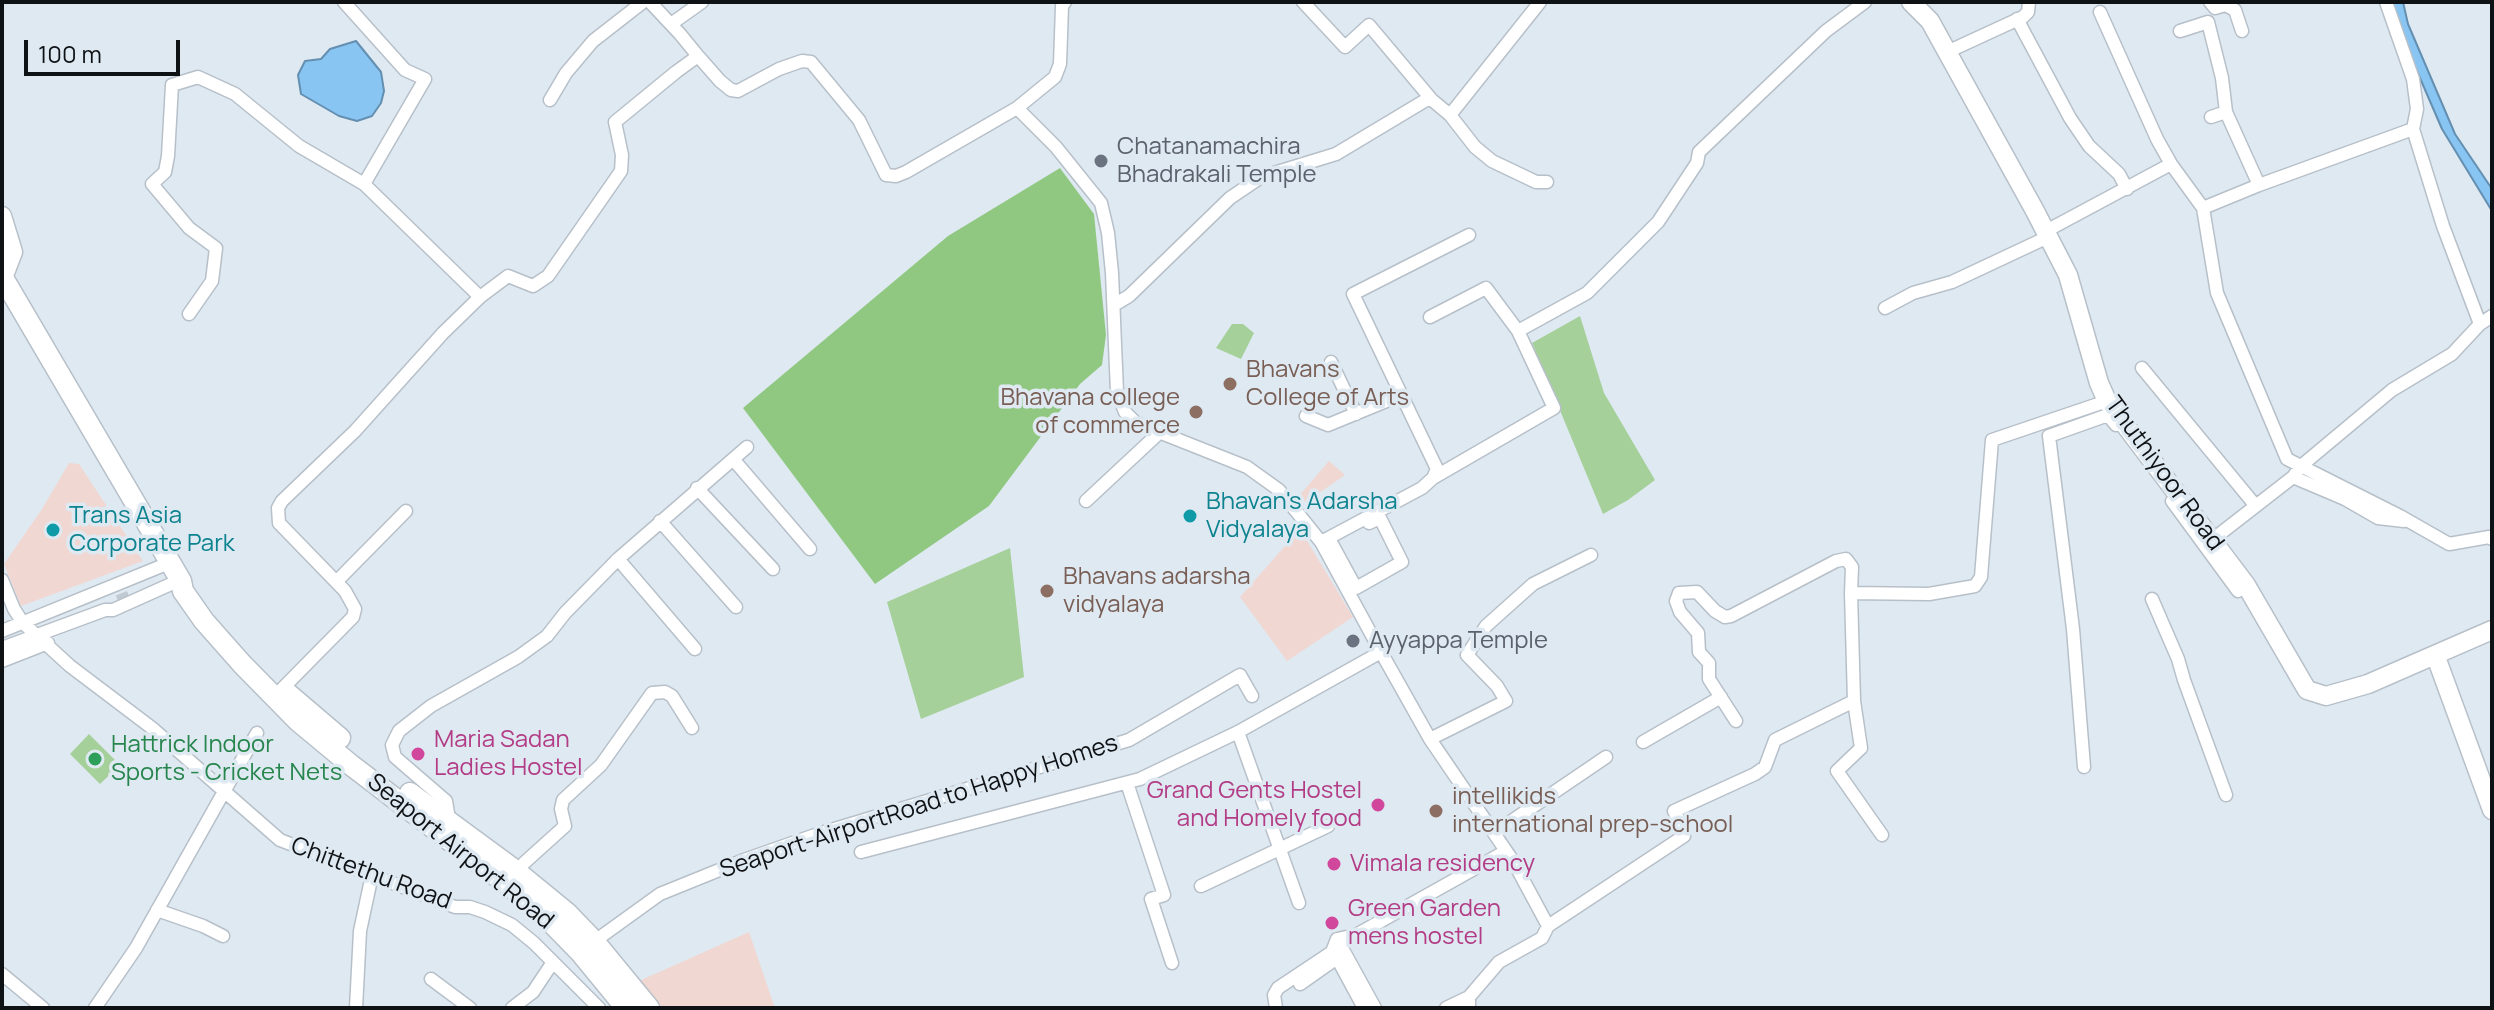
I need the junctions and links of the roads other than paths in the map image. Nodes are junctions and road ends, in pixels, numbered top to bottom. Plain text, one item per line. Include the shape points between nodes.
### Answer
1 (344, 2) edge
2 (643, 2) edge
3 (650, 2) edge
4 (702, 2) edge
5 (1065, 2) edge
6 (1303, 2) edge
7 (1540, 2) edge
8 (1865, 2) edge
9 (1911, 2) edge
10 (2029, 2) edge
11 (2210, 2) edge
12 (2386, 2) edge
13 (2100, 12) dead end
14 (2017, 19) junction
15 (671, 24) junction
16 (2180, 31) dead end
17 (2242, 31) dead end
18 (1947, 52) junction
19 (698, 56) junction
20 (550, 100) dead end
21 (1432, 100) junction
22 (1017, 108) junction
23 (2226, 112) junction
24 (1450, 115) junction
25 (2211, 117) dead end
26 (2413, 129) junction
27 (2171, 164) junction
28 (1547, 182) dead end
29 (364, 184) junction
30 (2259, 185) junction
31 (2127, 189) junction
32 (2203, 208) junction
33 (2, 216) edge
34 (2047, 234) junction
35 (1469, 235) dead end
36 (3, 277) edge
37 (480, 297) junction
38 (1114, 305) junction
39 (1885, 308) dead end
40 (189, 314) dead end
41 (2492, 316) edge
42 (1430, 317) dead end
43 (2480, 324) junction
44 (1518, 331) junction
45 (1331, 362) dead end
46 (2142, 368) dead end
47 (1401, 395) junction
48 (2107, 401) junction
49 (1356, 414) junction
50 (1306, 416) dead end
51 (1160, 432) junction
52 (747, 447) dead end
53 (733, 459) junction
54 (2297, 471) junction
55 (1433, 478) junction
56 (697, 488) junction
57 (1086, 501) dead end
58 (2255, 505) junction
59 (406, 511) dead end
60 (660, 521) junction
61 (2492, 539) edge
62 (2212, 540) junction
63 (1326, 545) junction
64 (810, 549) dead end
65 (1591, 555) dead end
66 (618, 559) junction
67 (773, 569) dead end
68 (2, 580) edge
69 (180, 580) junction
70 (337, 581) junction
71 (2246, 585) junction
72 (127, 591) junction
73 (1851, 593) junction
74 (98, 594) junction
75 (2152, 599) dead end
76 (736, 607) dead end
77 (105, 610) junction
78 (8, 611) edge
79 (23, 623) junction
80 (2492, 630) edge
81 (2, 631) edge
82 (43, 639) junction
83 (2, 648) edge
84 (695, 649) dead end
85 (1381, 652) junction
86 (2436, 657) junction
87 (2, 661) edge
88 (278, 693) junction
89 (1252, 696) dead end
90 (1721, 697) junction
91 (1854, 701) junction
92 (1736, 721) dead end
93 (692, 728) dead end
94 (1238, 732) junction
95 (257, 733) dead end
96 (1430, 739) junction
97 (1643, 742) dead end
98 (1606, 757) dead end
99 (2084, 767) dead end
100 (1127, 783) junction
101 (225, 792) junction
102 (2226, 795) dead end
103 (2492, 810) edge
104 (440, 824) junction
105 (1328, 826) dead end
106 (1494, 833) junction
107 (1882, 835) dead end
108 (1280, 847) junction
109 (1506, 851) junction
110 (861, 852) dead end
111 (524, 863) dead end
112 (372, 875) junction
113 (1201, 886) dead end
114 (1299, 903) dead end
115 (157, 910) junction
116 (1548, 926) junction
117 (223, 936) dead end
118 (1337, 939) junction
119 (587, 946) junction
120 (553, 962) junction
121 (1172, 963) dead end
122 (2, 974) edge
123 (431, 979) dead end
124 (1300, 984) dead end
125 (1469, 1003) edge
126 (43, 1008) edge
127 (95, 1008) edge
128 (356, 1008) edge
129 (470, 1008) edge
130 (512, 1008) edge
131 (599, 1008) edge
132 (626, 1008) edge
133 (649, 1008) edge
134 (1276, 1008) edge
135 (1364, 1008) edge
136 (1375, 1008) edge
137 (1446, 1008) edge

1 - 29 street via 405,70 425,79
2 - 20 street via 593,41
3 - 15 street
4 - 15 street
5 - 22 street via 1055,77
6 - 21 street via 1345,47 1369,25
7 - 24 street
8 - 44 street via 1826,31 1699,152 1658,222 1587,293
9 - 18 main road, Thuthiyoor Road via 1930,21
10 - 14 street via 2028,12
11 - 17 street via 2215,8 2235,10
12 - 26 street via 2413,79
13 - 27 street
14 - 18 street
14 - 31 street via 2070,118
15 - 19 street
16 - 23 street via 2208,22
18 - 34 main road, Thuthiyoor Road
19 - 22 street via 720,81 738,91 779,69 811,62 859,120 886,175 906,172
19 - 37 street via 615,122 621,171 548,276 533,286 508,276
21 - 24 street
21 - 38 street via 1336,154 1261,177 1230,198
22 - 38 street via 1101,203
23 - 25 street
23 - 30 street
24 - 28 street via 1492,161
26 - 30 street
26 - 43 street
27 - 31 street
27 - 32 street
29 - 37 street
29 - 40 street via 299,146 235,94 198,77 172,85 165,172 152,184 189,228 216,248 212,281
30 - 32 street
31 - 34 street
32 - 54 street via 2217,293 2287,459
33 - 36 main road via 13,252
34 - 39 street via 1952,282
34 - 48 main road, Thuthiyoor Road via 2068,275
35 - 47 street via 1353,294
36 - 69 main road, Seaport Airport Road
37 - 70 street via 278,508 286,534
38 - 51 street via 1117,392 1136,423
41 - 43 street
42 - 44 street via 1486,288
43 - 54 street via 2452,354 2392,390
44 - 55 street via 1554,408
45 - 49 street
46 - 58 street
47 - 49 street
47 - 55 street via 1437,469
48 - 62 main road, Thuthiyoor Road
48 - 73 street via 1992,440 1981,577 1975,586 1929,594
49 - 50 street via 1328,425
51 - 57 street
51 - 63 street via 1247,467 1279,490
52 - 53 street
53 - 56 street
53 - 64 street
54 - 58 street
54 - 61 street via 2413,522 2449,544
55 - 63 street
56 - 60 street
56 - 67 street
58 - 62 street
59 - 70 street
60 - 66 street
60 - 76 street
62 - 71 main road, Thuthiyoor Road
63 - 63 street via 1380,518 1402,562 1356,588
63 - 85 street
65 - 96 street via 1533,584 1486,626 1467,655 1506,701
66 - 84 street
66 - 104 street via 535,646 431,706 399,731 392,745 395,757 446,801 448,813
68 - 78 street, Chittethu Road
69 - 72 street via 153,591
69 - 72 street via 150,571
69 - 88 main road, Seaport Airport Road via 223,642
70 - 88 street via 351,599 353,617
71 - 86 main road, Thuthiyoor Road via 2307,690 2326,696
71 - 99 street via 2238,591 2108,415 2049,436
72 - 74 street
72 - 74 street via 125,580
72 - 77 street
72 - 77 street via 133,602
73 - 90 street via 1852,567 1846,559 1731,616 1715,611 1697,592 1679,593 1680,612 1698,633 1699,652 1709,663 1709,679
73 - 91 street
74 - 79 street
75 - 102 street
77 - 82 street
78 - 79 street, Chittethu Road
79 - 81 street
79 - 82 street, Chittethu Road
80 - 86 main road, Thuthiyoor Road
82 - 83 street
82 - 87 street
82 - 101 street, Chittethu Road
85 - 94 street
85 - 96 street
86 - 103 main road
88 - 104 main road, Seaport Airport Road via 351,765
89 - 119 street, Seaport-AirportRoad to Happy Homes via 1240,675 1129,740 744,860 660,894
90 - 92 street
90 - 97 street
91 - 107 street via 1861,748 1837,771
91 - 116 street via 1775,740 1765,767 1755,774 1674,811 1684,836
93 - 111 street via 672,696 652,693 601,765 563,800 565,826
94 - 100 street
94 - 108 street
95 - 101 street
96 - 106 street
98 - 106 street
100 - 110 street
100 - 121 street via 1164,895 1151,899
101 - 112 street, Chittethu Road via 280,840
101 - 115 street
104 - 119 main road, Seaport Airport Road
105 - 108 street
106 - 109 street
108 - 113 street
108 - 114 street
109 - 116 street
109 - 118 street via 1356,935
112 - 120 street, Chittethu Road via 455,907 485,912 512,925
112 - 128 street via 360,931
115 - 117 street
115 - 127 street
116 - 125 street via 1542,938 1499,962
118 - 134 street via 1332,952 1278,988
118 - 136 street
119 - 132 main road, Seaport Airport Road
119 - 133 main road
120 - 130 street via 533,992
120 - 131 street, Chittethu Road
122 - 126 street
123 - 129 street
124 - 135 street via 1338,960
125 - 137 street

